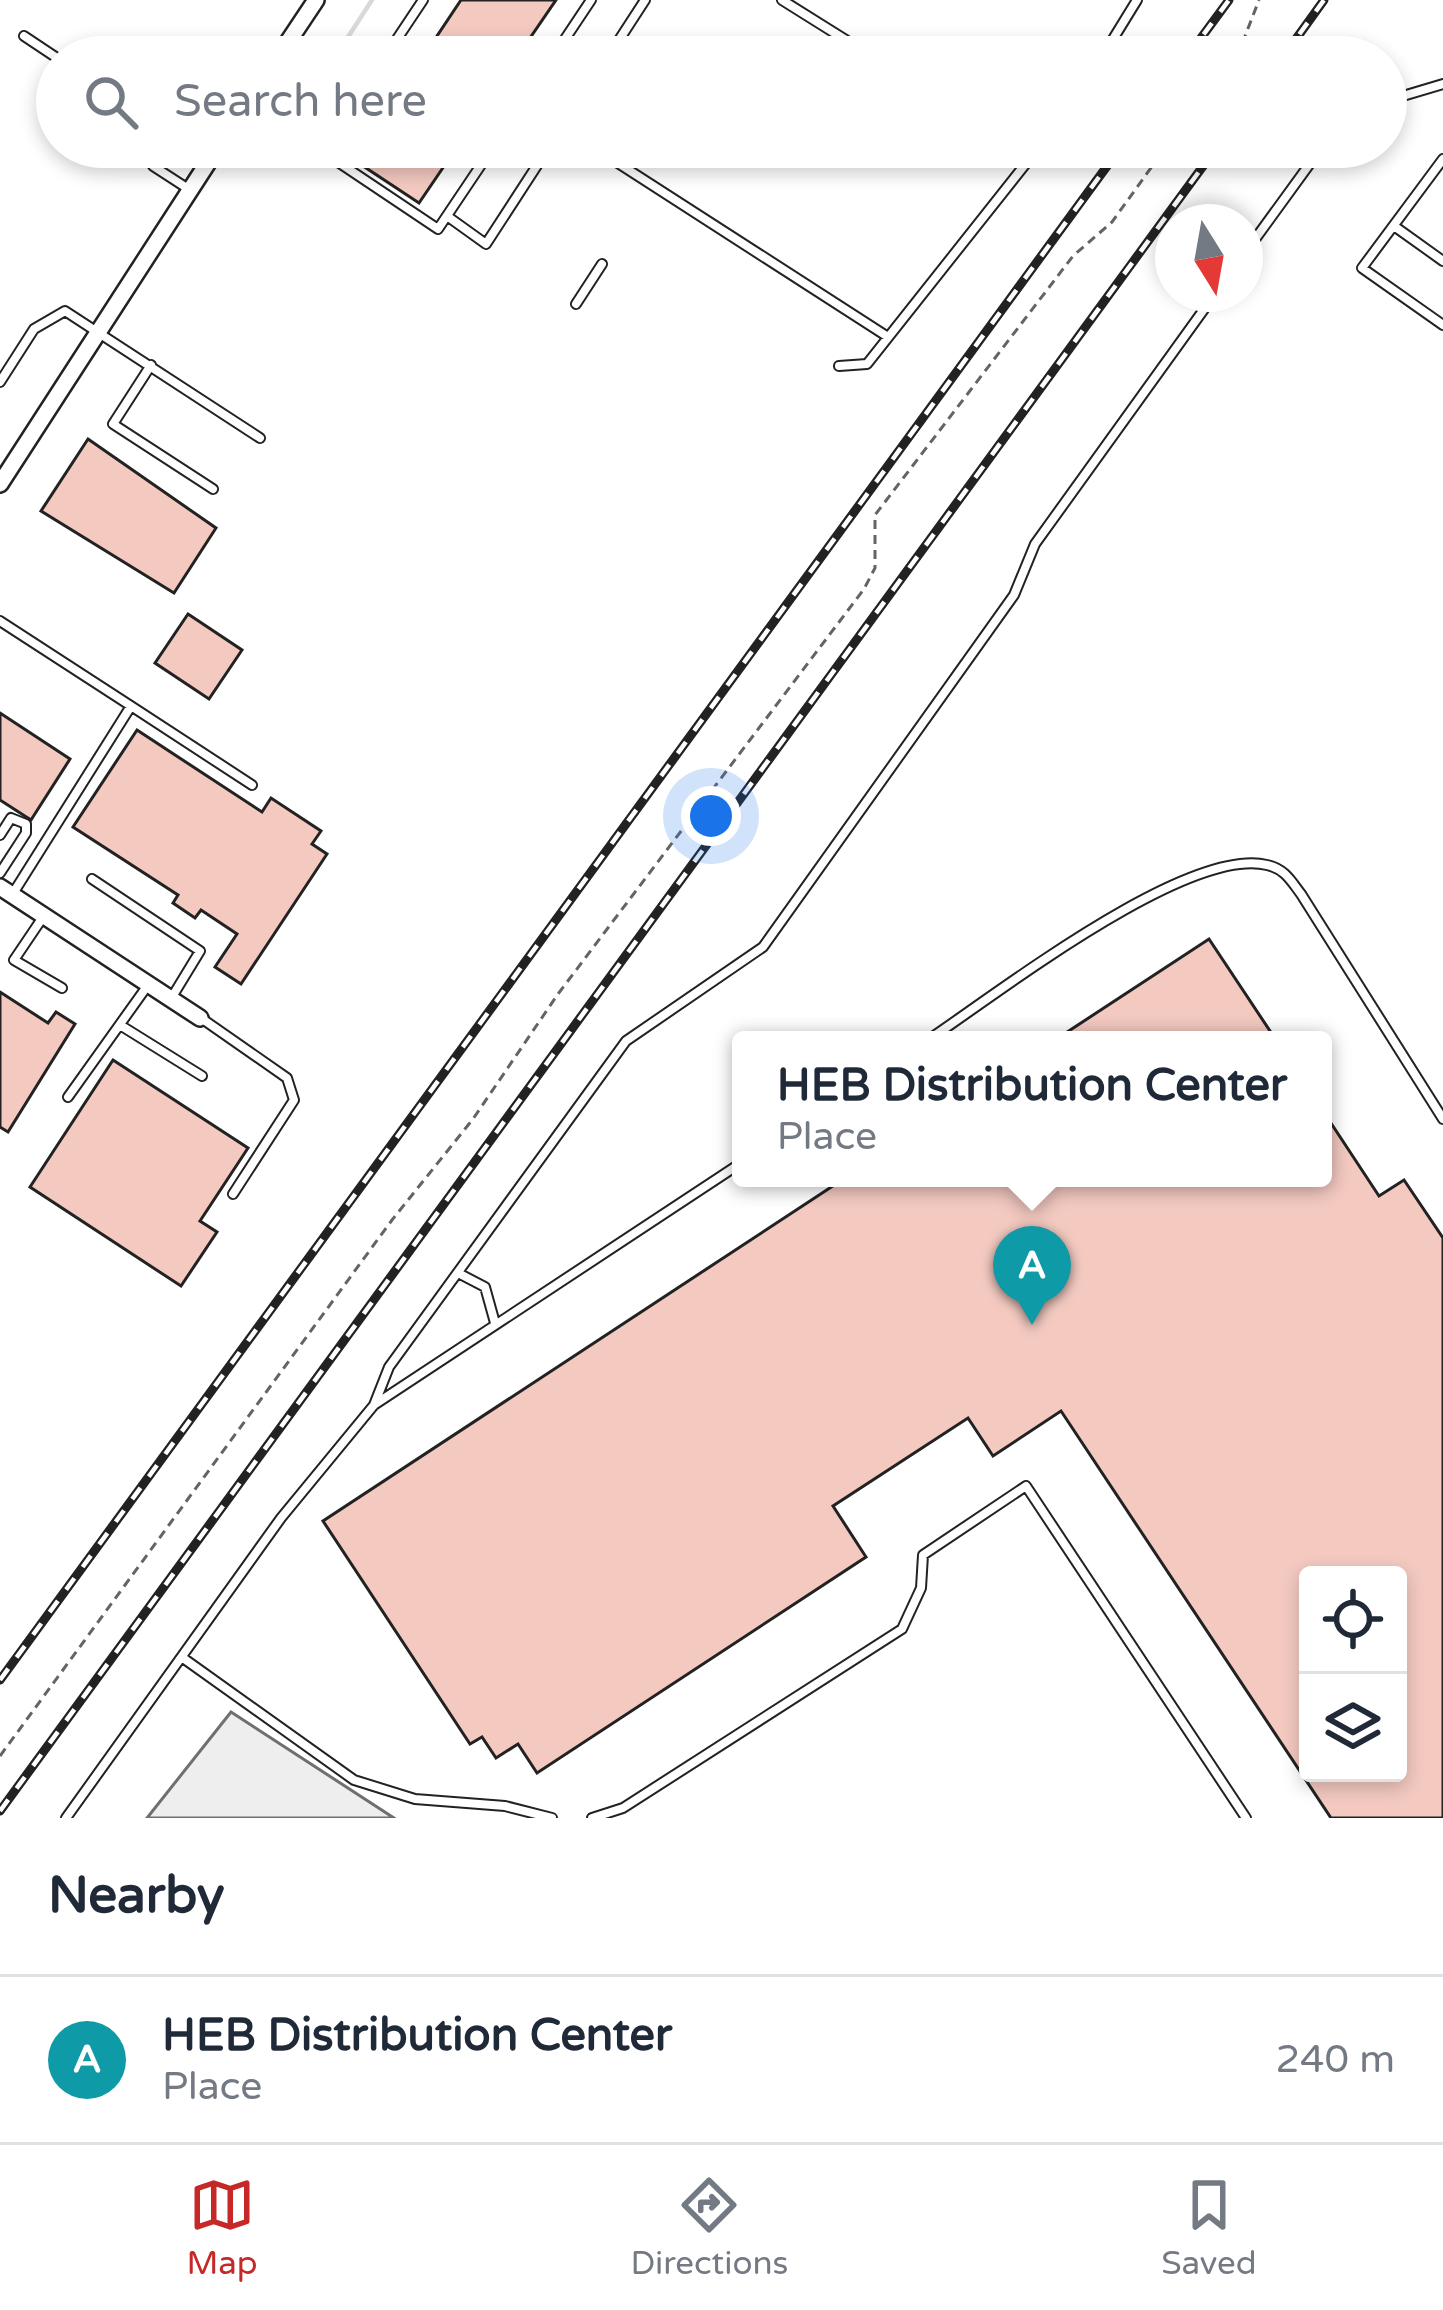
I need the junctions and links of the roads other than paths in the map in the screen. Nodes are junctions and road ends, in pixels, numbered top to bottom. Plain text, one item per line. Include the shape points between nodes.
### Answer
1 (316, 0) edge
2 (423, 0) edge
3 (591, 0) edge
4 (645, 0) edge
5 (782, 0) edge
6 (1137, 0) edge
7 (24, 36) dead end
8 (292, 36) edge
9 (399, 36) edge
10 (567, 36) edge
11 (622, 36) edge
12 (839, 36) edge
13 (1115, 36) edge
14 (36, 44) edge
15 (1443, 84) edge
16 (1407, 95) edge
17 (1443, 159) edge
18 (156, 168) edge
19 (204, 168) edge
20 (350, 168) edge
21 (479, 168) edge
22 (535, 168) edge
23 (624, 168) edge
24 (1015, 168) edge
25 (1307, 168) edge
26 (190, 190) junction
27 (447, 215) junction
28 (1394, 226) junction
29 (1263, 228) edge
30 (1443, 261) edge
31 (602, 264) dead end
32 (576, 304) dead end
33 (1202, 312) edge
34 (1443, 325) edge
35 (99, 331) junction
36 (887, 338) junction
37 (151, 365) junction
38 (839, 366) dead end
39 (0, 382) edge
40 (260, 438) dead end
41 (0, 484) edge
42 (213, 489) dead end
43 (0, 621) edge
44 (131, 706) junction
45 (252, 784) dead end
46 (0, 835) edge
47 (0, 873) edge
48 (92, 879) dead end
49 (6, 891) edge
50 (44, 916) junction
51 (149, 984) junction
52 (62, 988) dead end
53 (171, 999) junction
54 (200, 1018) joint
55 (120, 1025) junction
56 (942, 1031) edge
57 (202, 1076) dead end
58 (68, 1097) dead end
59 (1443, 1119) edge
60 (732, 1169) edge
61 (233, 1195) dead end
62 (458, 1273) junction
63 (495, 1325) junction
64 (374, 1405) junction
65 (183, 1658) junction
66 (66, 1818) edge
67 (552, 1818) edge
68 (592, 1818) edge
69 (1246, 1818) edge

1 - 8 street
2 - 9 lane
3 - 10 lane
4 - 11 lane
5 - 12 lane
6 - 13 lane
7 - 14 lane
15 - 16 lane
17 - 28 lane
18 - 26 lane
19 - 26 street
20 - 27 lane via 438,229
21 - 27 lane
22 - 27 lane via 486,244
23 - 36 lane
24 - 36 lane
25 - 29 lane
26 - 35 street
28 - 30 lane
28 - 34 lane via 1363,268
31 - 32 lane
33 - 62 lane via 1034,544 1014,595 763,947 626,1041
35 - 37 lane
35 - 39 lane via 65,311 34,329
35 - 41 street
36 - 38 lane via 867,364
37 - 40 lane
37 - 42 lane via 113,424
43 - 44 lane
44 - 45 lane
44 - 49 lane
46 - 47 lane via 11,818 26,824
48 - 53 lane via 200,951
49 - 50 street
50 - 51 street
50 - 52 lane via 14,960
51 - 53 street
51 - 55 lane
53 - 54 street
54 - 61 lane via 286,1078 294,1100
55 - 57 lane
55 - 58 lane
56 - 59 lane via 1183,878 1265,864 1283,871 1300,894
60 - 63 lane
62 - 63 lane via 485,1287
62 - 64 lane via 388,1367
63 - 64 lane
64 - 65 lane via 281,1518
65 - 66 lane
65 - 67 lane via 354,1780 416,1799
68 - 69 lane via 623,1808 902,1629 921,1588 923,1555 1027,1486

